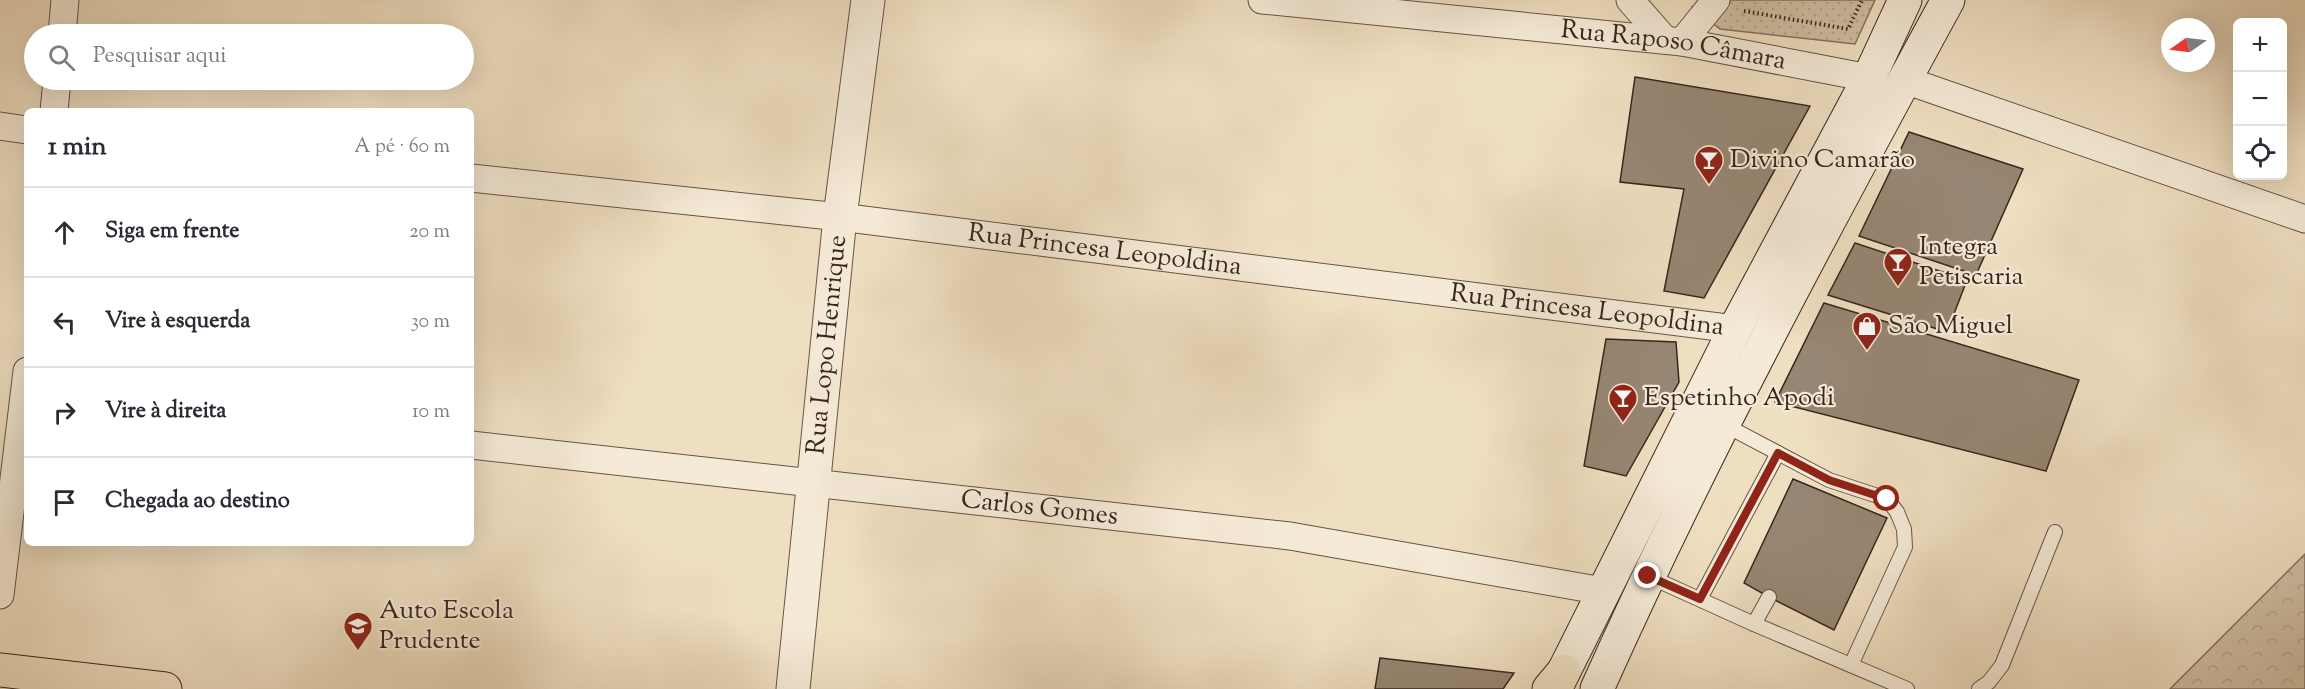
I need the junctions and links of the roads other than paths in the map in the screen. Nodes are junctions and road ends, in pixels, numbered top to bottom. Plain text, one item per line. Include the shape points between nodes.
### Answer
1 (65, 0) edge
2 (868, 0) edge
3 (1262, 0) edge
4 (1630, 0) edge
5 (1716, 0) edge
6 (1905, 0) edge
7 (1948, 0) edge
8 (63, 24) edge
9 (1673, 41) junction
10 (1869, 78) junction
11 (1905, 80) junction
12 (56, 90) edge
13 (54, 108) edge
14 (0, 126) edge
15 (24, 130) edge
16 (474, 178) edge
17 (840, 217) junction
18 (2305, 219) edge
19 (1736, 329) junction
20 (24, 403) edge
21 (1723, 424) junction
22 (474, 445) edge
23 (1778, 453) junction
24 (812, 483) junction
25 (2055, 532) dead end
26 (1648, 576) junction
27 (1603, 591) junction
28 (0, 596) edge
29 (1768, 597) dead end
30 (1700, 599) junction
31 (1754, 624) junction
32 (1851, 665) junction
33 (0, 670) edge
34 (1556, 683) edge
35 (165, 689) edge
36 (793, 689) edge
37 (1597, 689) edge
38 (1907, 689) edge
39 (1979, 689) edge

1 - 8 street
2 - 17 main road, Rua Lopo Henrique
3 - 9 street, Rua Raposo Câmara
4 - 9 street
5 - 9 street
6 - 10 main road
7 - 11 main road
9 - 10 street, Rua Raposo Câmara
10 - 19 main road
11 - 18 street
11 - 21 main road
12 - 13 street
14 - 15 street
16 - 17 street, Rua Princesa Leopoldina
17 - 19 street, Rua Princesa Leopoldina
17 - 24 main road, Rua Lopo Henrique
19 - 27 main road
20 - 28 street
21 - 23 lane
21 - 26 main road
22 - 24 street, Carlos Gomes
23 - 30 lane
23 - 32 lane via 1826,486 1887,499 1904,529 1905,547
24 - 27 street, Carlos Gomes via 1290,536
24 - 36 main road, Rua Lopo Henrique
25 - 39 lane via 2002,665
26 - 30 lane
26 - 37 main road
27 - 34 main road
29 - 31 lane
30 - 31 lane
31 - 32 lane
32 - 38 lane
33 - 35 main road

